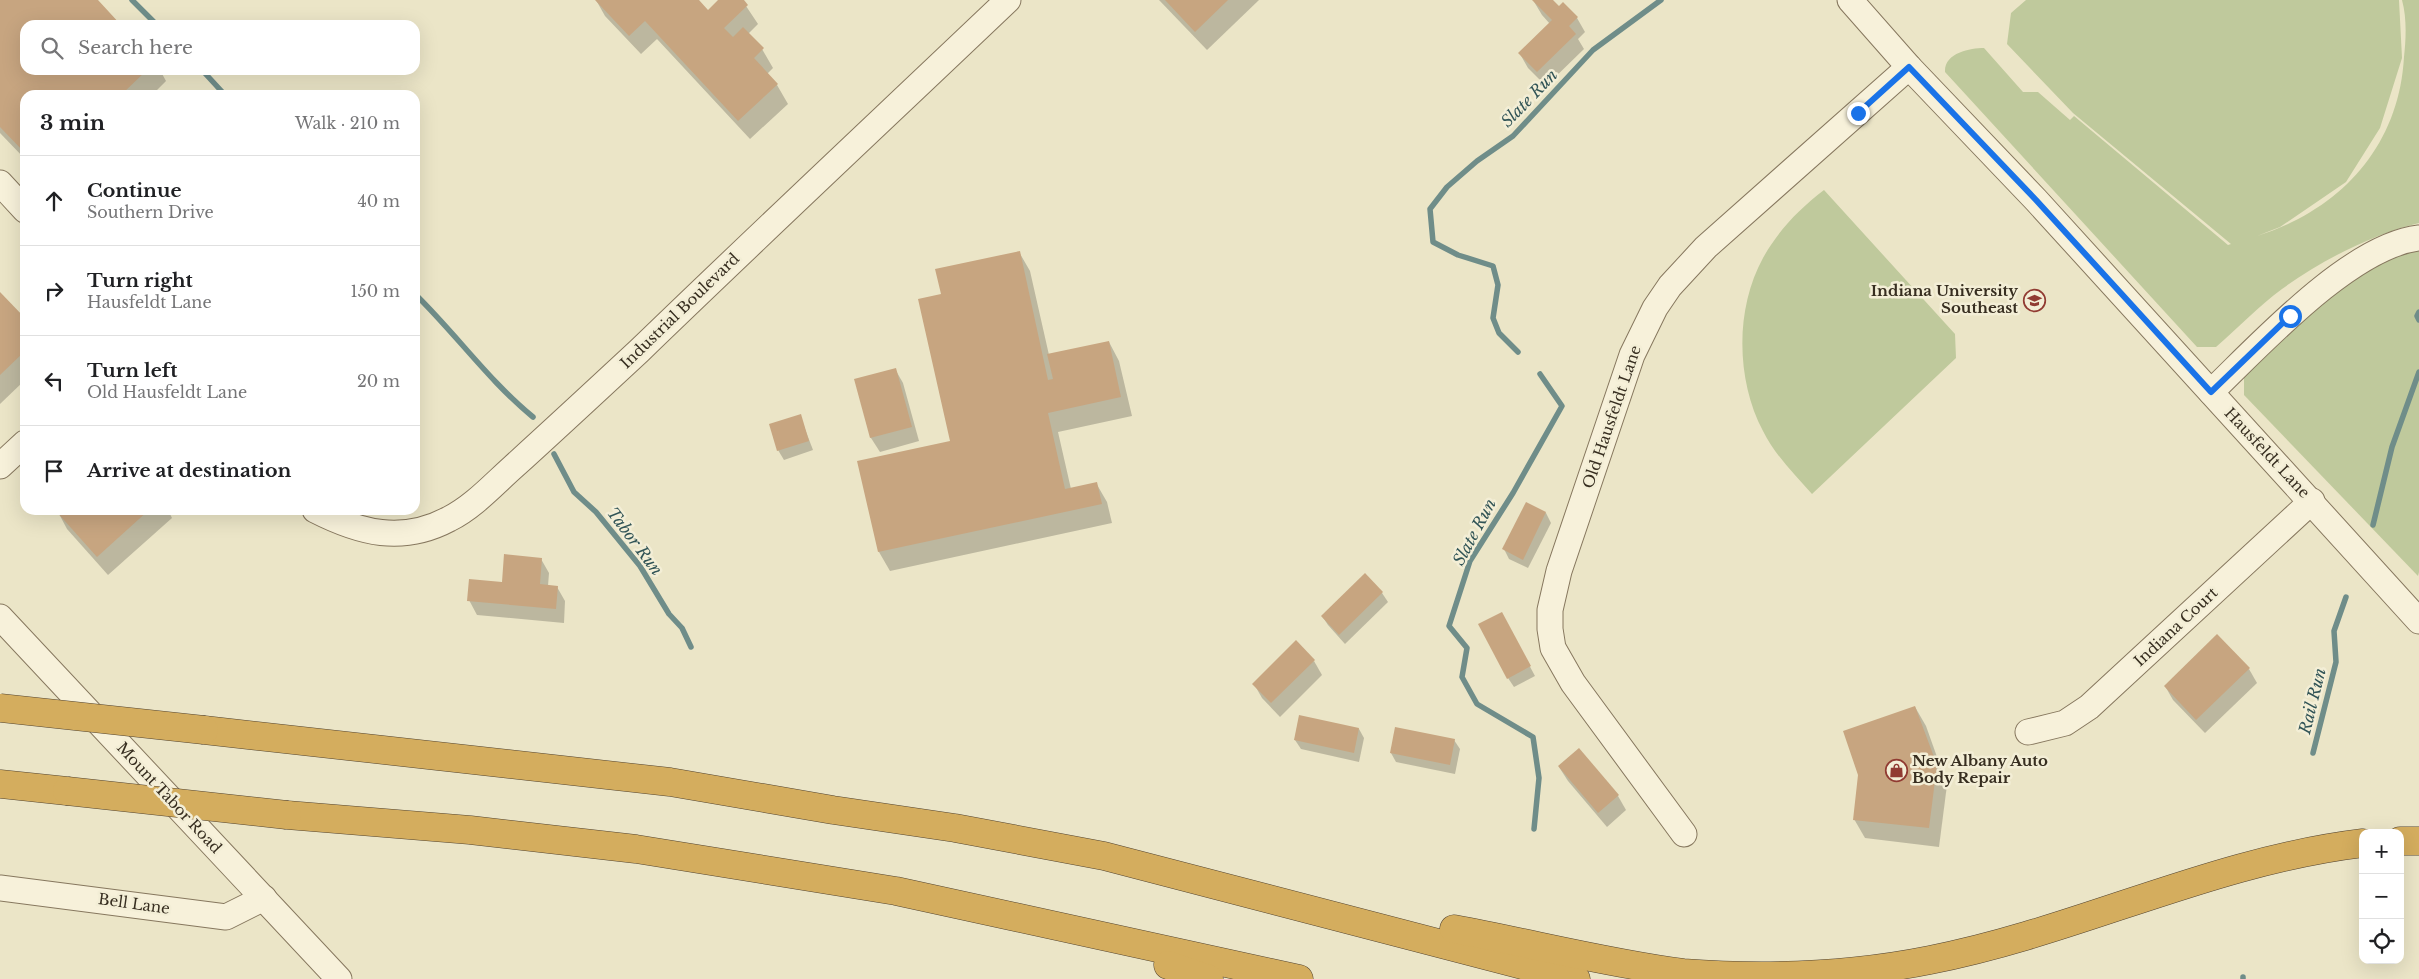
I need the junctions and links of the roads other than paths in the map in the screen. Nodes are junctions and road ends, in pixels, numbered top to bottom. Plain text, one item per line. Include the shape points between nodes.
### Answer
1 (1008, 0) edge
2 (1850, 0) edge
3 (1909, 67) junction
4 (0, 183) edge
5 (20, 205) edge
6 (2419, 238) edge
7 (2211, 392) junction
8 (20, 448) edge
9 (0, 466) edge
10 (2312, 502) junction
11 (326, 515) edge
12 (0, 617) edge
13 (2419, 621) edge
14 (0, 708) edge
15 (2028, 732) dead end
16 (0, 784) edge
17 (1684, 834) dead end
18 (2404, 841) edge
19 (2419, 841) edge
20 (2359, 843) edge
21 (0, 888) edge
22 (1244, 891) junction
23 (264, 898) junction
24 (1039, 921) junction
25 (338, 979) edge
26 (1209, 979) edge
27 (1299, 979) edge
28 (1576, 979) edge

1 - 11 street, Industrial Boulevard via 580,407 471,504 450,519 404,533 358,529
2 - 3 street, Hausfeldt Lane
3 - 7 street, Hausfeldt Lane
3 - 17 street, Old Hausfeldt Lane via 1725,229 1670,286 1655,308 1632,355 1559,571 1550,610 1550,629 1561,665
4 - 5 street
6 - 7 street via 2368,257 2326,285
7 - 10 street, Hausfeldt Lane
8 - 9 street
10 - 13 street, Hausfeldt Lane
10 - 15 street, Indiana Court via 2089,707 2065,723
12 - 23 street, Mount Tabor Road
14 - 22 highway, bridge via 670,782 955,828 1104,856
16 - 24 highway, bridge via 626,848 896,891
18 - 19 highway
20 - 22 highway via 2266,859 1990,946 1931,960 1809,976 1686,973 1625,964 1503,938
21 - 23 street, Bell Lane via 226,917
22 - 28 highway
23 - 25 street, Mount Tabor Road
24 - 26 highway
24 - 27 highway

